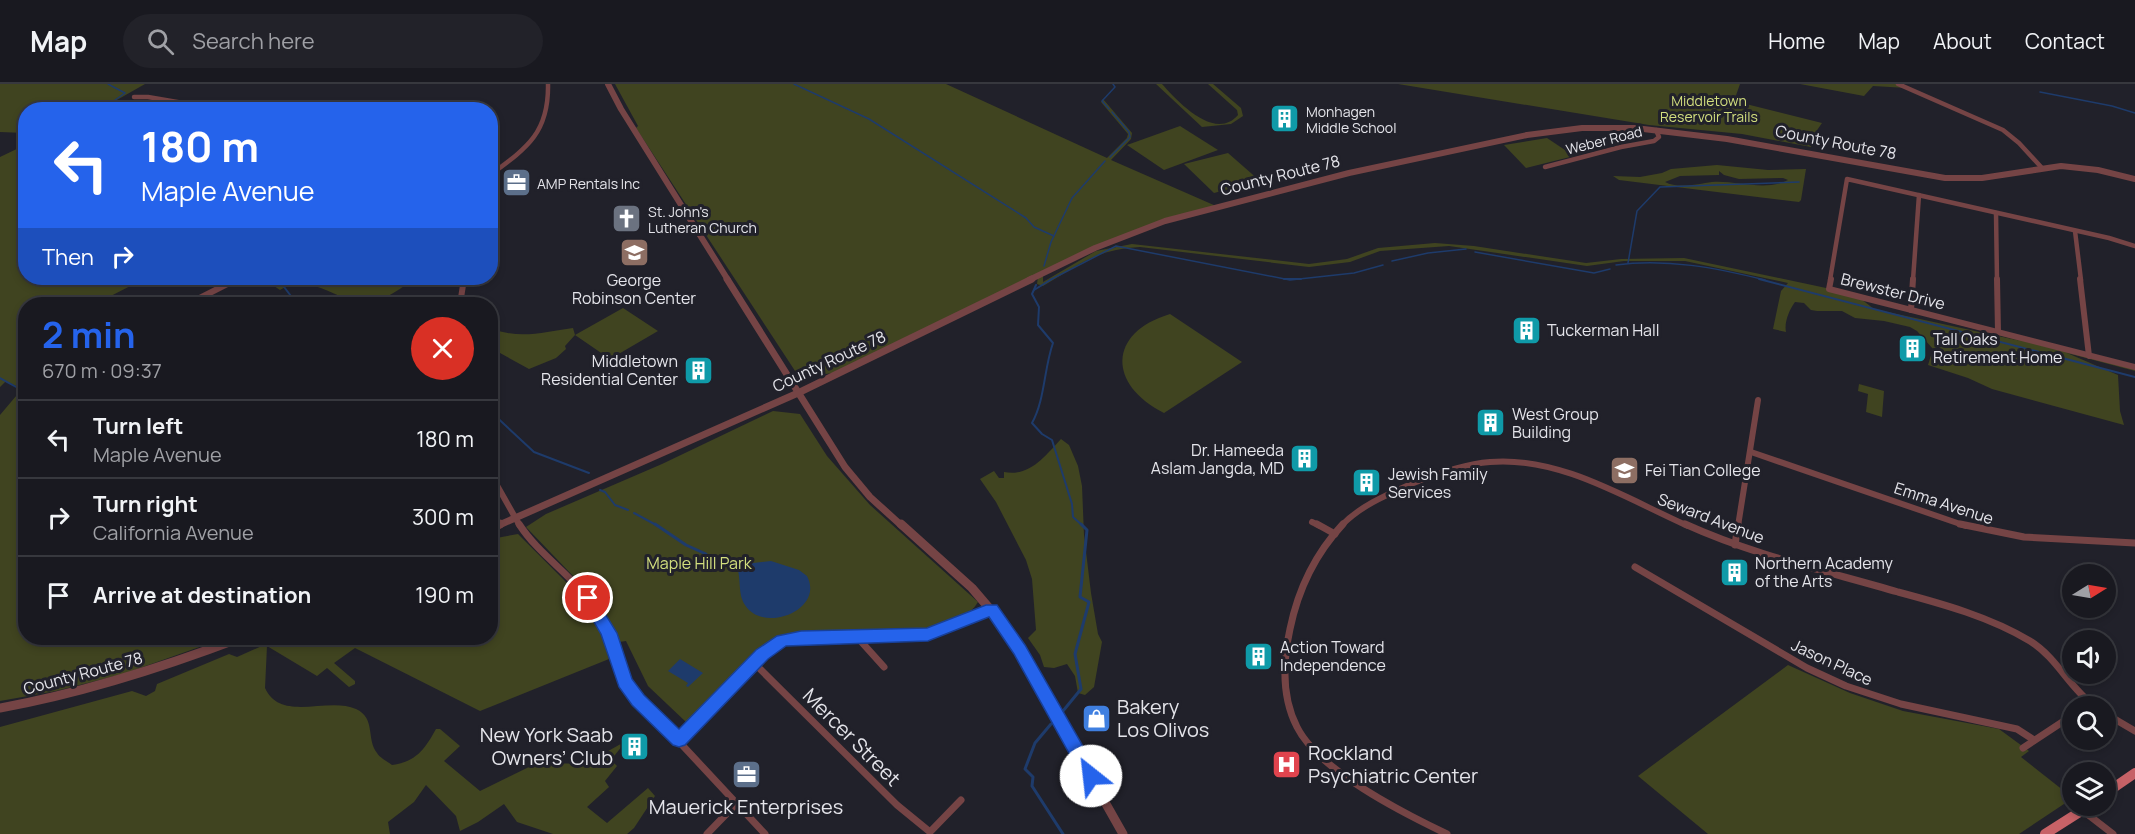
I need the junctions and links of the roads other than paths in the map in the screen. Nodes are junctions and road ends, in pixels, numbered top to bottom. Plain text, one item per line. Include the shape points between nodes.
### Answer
1 (548, 84) edge
2 (608, 84) edge
3 (1898, 84) edge
4 (134, 98) dead end
5 (177, 102) edge
6 (1656, 130) junction
7 (1545, 167) dead end
8 (2042, 168) junction
9 (498, 169) edge
10 (2135, 179) edge
11 (1919, 195) junction
12 (1996, 213) junction
13 (2075, 231) junction
14 (2135, 246) edge
15 (225, 285) edge
16 (201, 297) edge
17 (1911, 310) junction
18 (1998, 332) junction
19 (2089, 356) junction
20 (2135, 368) edge
21 (798, 393) junction
22 (1758, 400) dead end
23 (1752, 452) junction
24 (498, 487) edge
25 (515, 518) junction
26 (1312, 522) dead end
27 (498, 525) edge
28 (1335, 534) junction
29 (2135, 543) edge
30 (1735, 545) junction
31 (1635, 567) dead end
32 (992, 609) junction
33 (857, 637) junction
34 (220, 645) edge
35 (754, 663) junction
36 (885, 667) dead end
37 (2081, 696) edge
38 (0, 708) edge
39 (2116, 720) edge
40 (2062, 722) edge
41 (2135, 731) edge
42 (679, 740) junction
43 (2034, 740) junction
44 (2023, 748) dead end
45 (2135, 773) edge
46 (2116, 786) edge
47 (961, 800) dead end
48 (736, 803) junction
49 (2073, 816) edge
50 (2094, 816) edge
51 (707, 834) edge
52 (765, 834) edge
53 (1123, 834) edge
54 (1447, 834) edge
55 (2045, 834) edge
56 (2113, 834) edge

1 - 9 street via 548,107 542,124
2 - 21 street
3 - 8 street via 2003,130
4 - 5 street
6 - 7 street, Weber Road via 1659,137 1654,141
6 - 8 street, County Route 78 via 1777,146 1945,178 1982,178
6 - 21 street, County Route 78 via 1582,128 1527,135 1388,163 1164,221 1095,248
8 - 10 street, County Route 78 via 2074,166
11 - 12 street, Brewster Drive
11 - 17 street
11 - 17 street, Brewster Drive via 1847,179 1829,289
12 - 13 street, Brewster Drive
12 - 18 street
13 - 14 street, Brewster Drive
13 - 19 street
15 - 16 street
17 - 18 street, Brewster Drive
18 - 19 street, Brewster Drive
19 - 20 street, Brewster Drive
21 - 25 street, County Route 78
21 - 32 street via 870,497
22 - 23 street
23 - 29 street, Emma Avenue via 1988,533 2037,540
23 - 30 street
24 - 25 street
25 - 27 street, County Route 78
25 - 42 street via 536,547 592,603 609,633 625,682
26 - 28 street
28 - 30 street, Seward Avenue via 1360,510 1400,490 1469,466 1509,462 1547,469 1597,486
28 - 54 street, Seward Avenue via 1316,560 1291,625 1285,680 1293,718 1311,747 1339,770 1397,808
30 - 37 street, Seward Avenue via 1920,597 1995,623 2042,650 2059,665
31 - 43 street, Jason Place via 1830,679 1901,704 2018,729
32 - 33 street via 928,634
32 - 53 street via 1020,650
33 - 35 street via 782,640
33 - 36 street
34 - 38 street, County Route 78 via 122,680
35 - 42 street
35 - 47 street, Mercer Street via 897,805 930,832
39 - 41 street
40 - 43 street
42 - 48 street
43 - 44 street
45 - 46 main road
48 - 51 street
48 - 52 street
49 - 55 main road
50 - 56 street

